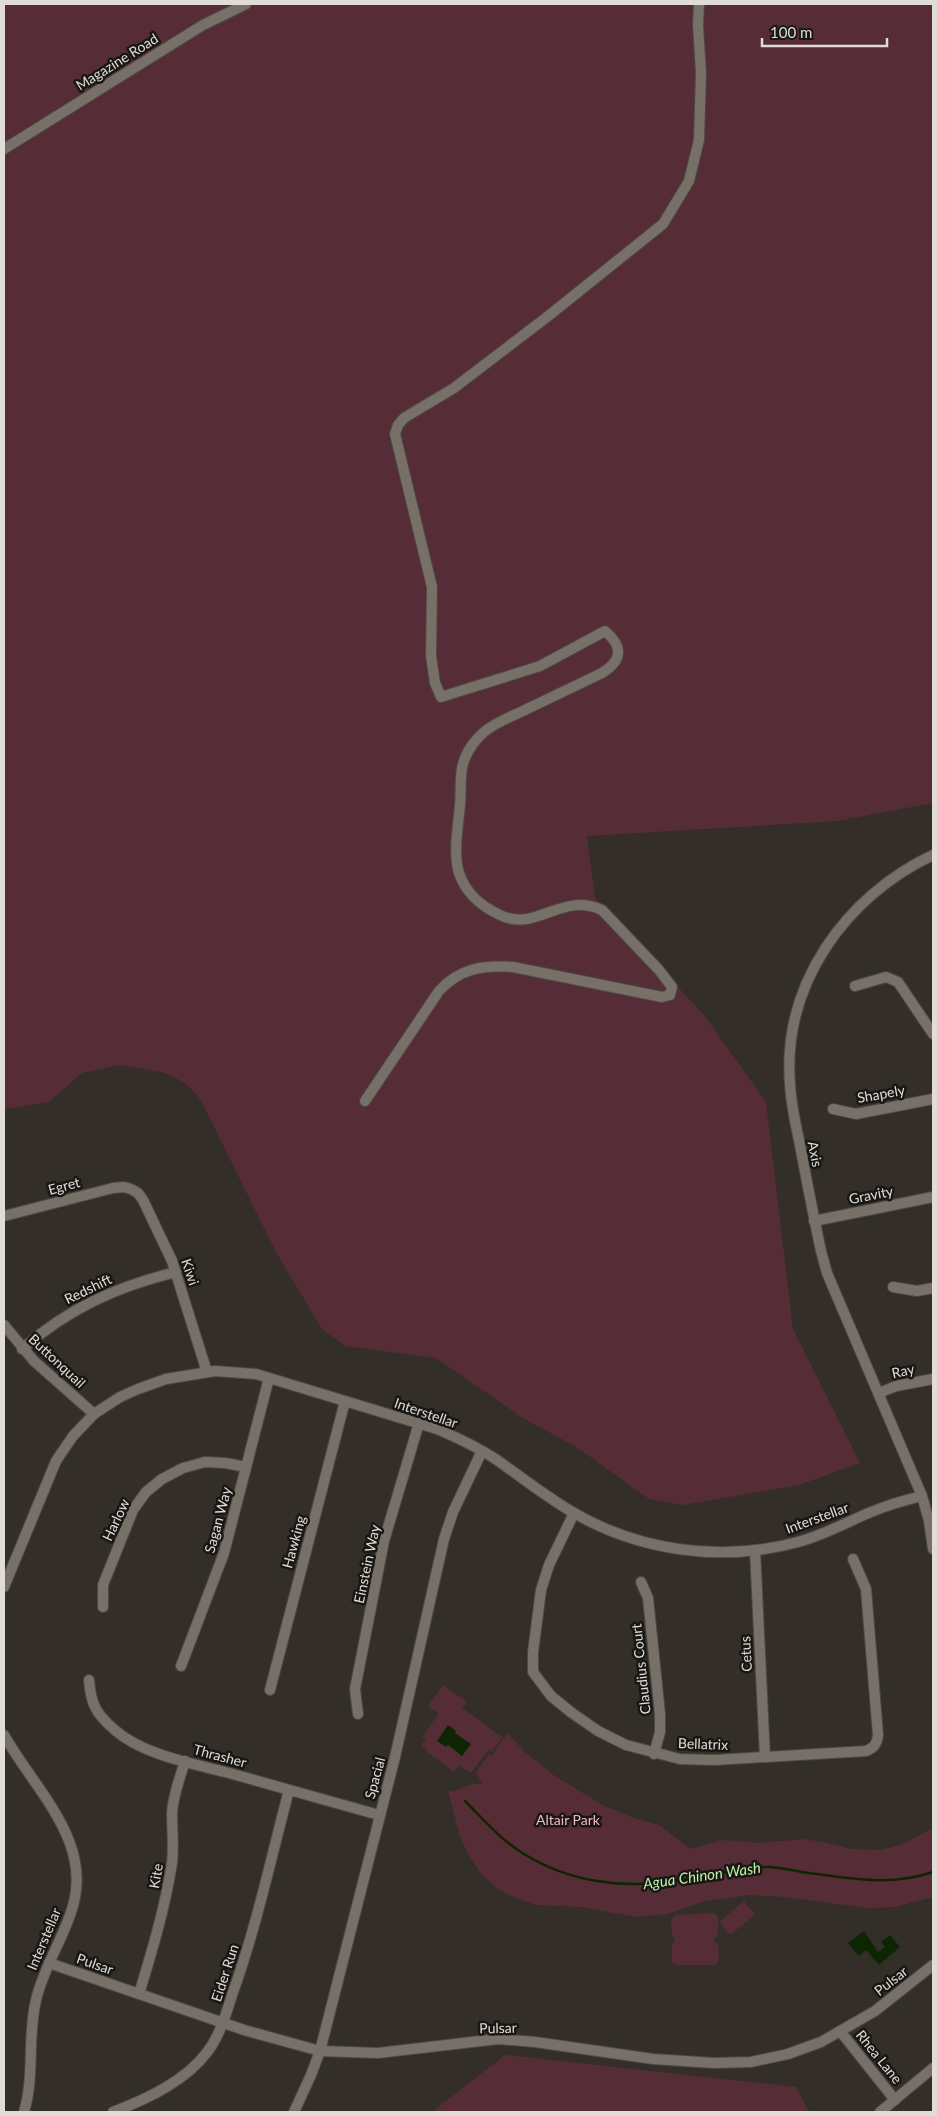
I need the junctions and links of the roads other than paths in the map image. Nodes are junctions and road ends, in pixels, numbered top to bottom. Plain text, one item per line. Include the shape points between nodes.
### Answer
1 (246, 4) edge
2 (699, 4) edge
3 (4, 149) edge
4 (933, 855) edge
5 (855, 986) dead end
6 (933, 1034) edge
7 (933, 1098) edge
8 (365, 1101) dead end
9 (833, 1109) dead end
10 (131, 1189) joint
11 (933, 1197) edge
12 (4, 1216) edge
13 (814, 1220) junction
14 (176, 1272) junction
15 (893, 1287) dead end
16 (933, 1288) edge
17 (4, 1325) edge
18 (22, 1348) junction
19 (207, 1372) junction
20 (269, 1378) junction
21 (933, 1379) edge
22 (879, 1392) junction
23 (345, 1401) junction
24 (94, 1414) junction
25 (419, 1423) junction
26 (482, 1451) junction
27 (246, 1467) junction
28 (922, 1496) junction
29 (574, 1513) junction
30 (933, 1549) edge
31 (755, 1550) junction
32 (853, 1559) dead end
33 (6, 1573) edge
34 (641, 1582) dead end
35 (4, 1587) edge
36 (103, 1607) dead end
37 (181, 1666) dead end
38 (89, 1680) dead end
39 (270, 1690) dead end
40 (358, 1714) dead end
41 (4, 1735) edge
42 (654, 1754) junction
43 (765, 1758) junction
44 (185, 1761) junction
45 (289, 1790) junction
46 (379, 1815) junction
47 (49, 1963) junction
48 (933, 1965) edge
49 (139, 1994) junction
50 (222, 2023) junction
51 (840, 2031) junction
52 (320, 2051) junction
53 (933, 2068) edge
54 (895, 2100) junction
55 (24, 2112) edge
56 (113, 2112) edge
57 (296, 2112) edge
58 (880, 2112) edge

1 - 3 street, Magazine Road via 204,25
2 - 8 street via 699,140 689,181 663,224 454,388 404,418 395,434 432,587 431,656 435,683 441,697 540,666 604,631 617,644 614,666 499,723 479,736 472,745 462,766 456,858 462,880 483,907 517,920 532,919 579,903 602,910 672,987 670,995 662,997 513,967 489,965 459,974 439,991
4 - 13 street, Axis via 895,876 863,901 821,954 803,994 791,1039 790,1084
5 - 6 street via 886,977 898,982
7 - 9 street, Shapely via 856,1114
10 - 12 street, Egret via 124,1186 113,1188
10 - 14 street, Kiwi via 143,1200
11 - 13 street, Gravity
13 - 22 street, Axis via 828,1273
14 - 18 street, Redshift via 138,1282 81,1306
14 - 19 street, Kiwi
15 - 16 street via 918,1291
17 - 18 street, Buttonquail
18 - 24 street, Buttonquail
19 - 20 street, Interstellar via 235,1372
19 - 24 street, Interstellar via 166,1379 138,1389
20 - 23 street, Interstellar
20 - 27 street, Sagan Way
21 - 22 street, Ray
22 - 28 street, Axis
23 - 25 street, Interstellar
23 - 39 street, Hawking
24 - 33 street, Interstellar via 56,1461
25 - 26 street, Interstellar
25 - 40 street, Einstein Way via 384,1541 355,1689
26 - 29 street, Interstellar
26 - 46 street, Spacial via 456,1504 444,1539
27 - 36 street, Harlow via 205,1462 162,1479 146,1492 133,1510 103,1585
27 - 37 street, Sagan Way via 224,1553
28 - 30 street, Axis
28 - 31 street, Interstellar via 874,1511 798,1542
29 - 31 street, Interstellar via 621,1535 664,1548 719,1552
29 - 42 street, Bellatrix via 541,1590 533,1672 551,1696 598,1731
31 - 43 street, Cetus
32 - 43 street, Bellatrix via 866,1589 877,1742 866,1751
33 - 35 street, Interstellar
34 - 42 street, Claudius Court via 648,1598 660,1714 660,1732
38 - 44 street, Thrasher via 90,1700 116,1732 133,1742
41 - 47 street, Interstellar via 55,1810 74,1853 76,1872 71,1914
42 - 43 street, Bellatrix via 680,1759
44 - 45 street, Thrasher
44 - 49 street, Kite via 172,1812 170,1878
45 - 46 street, Thrasher
45 - 50 street, Eider Run via 244,1959
46 - 52 street, Spacial
47 - 49 street, Pulsar
47 - 55 street, Interstellar via 38,1988 33,2011 29,2096
48 - 51 street, Pulsar via 875,2011
49 - 50 street, Pulsar
50 - 52 street, Pulsar
50 - 56 street, Eider Run via 209,2050 192,2069 134,2104
51 - 52 street, Pulsar via 788,2054 751,2062 653,2059 498,2039 378,2053
51 - 54 street, Rhea Lane
52 - 57 street, Spacial
53 - 54 street
54 - 58 street

